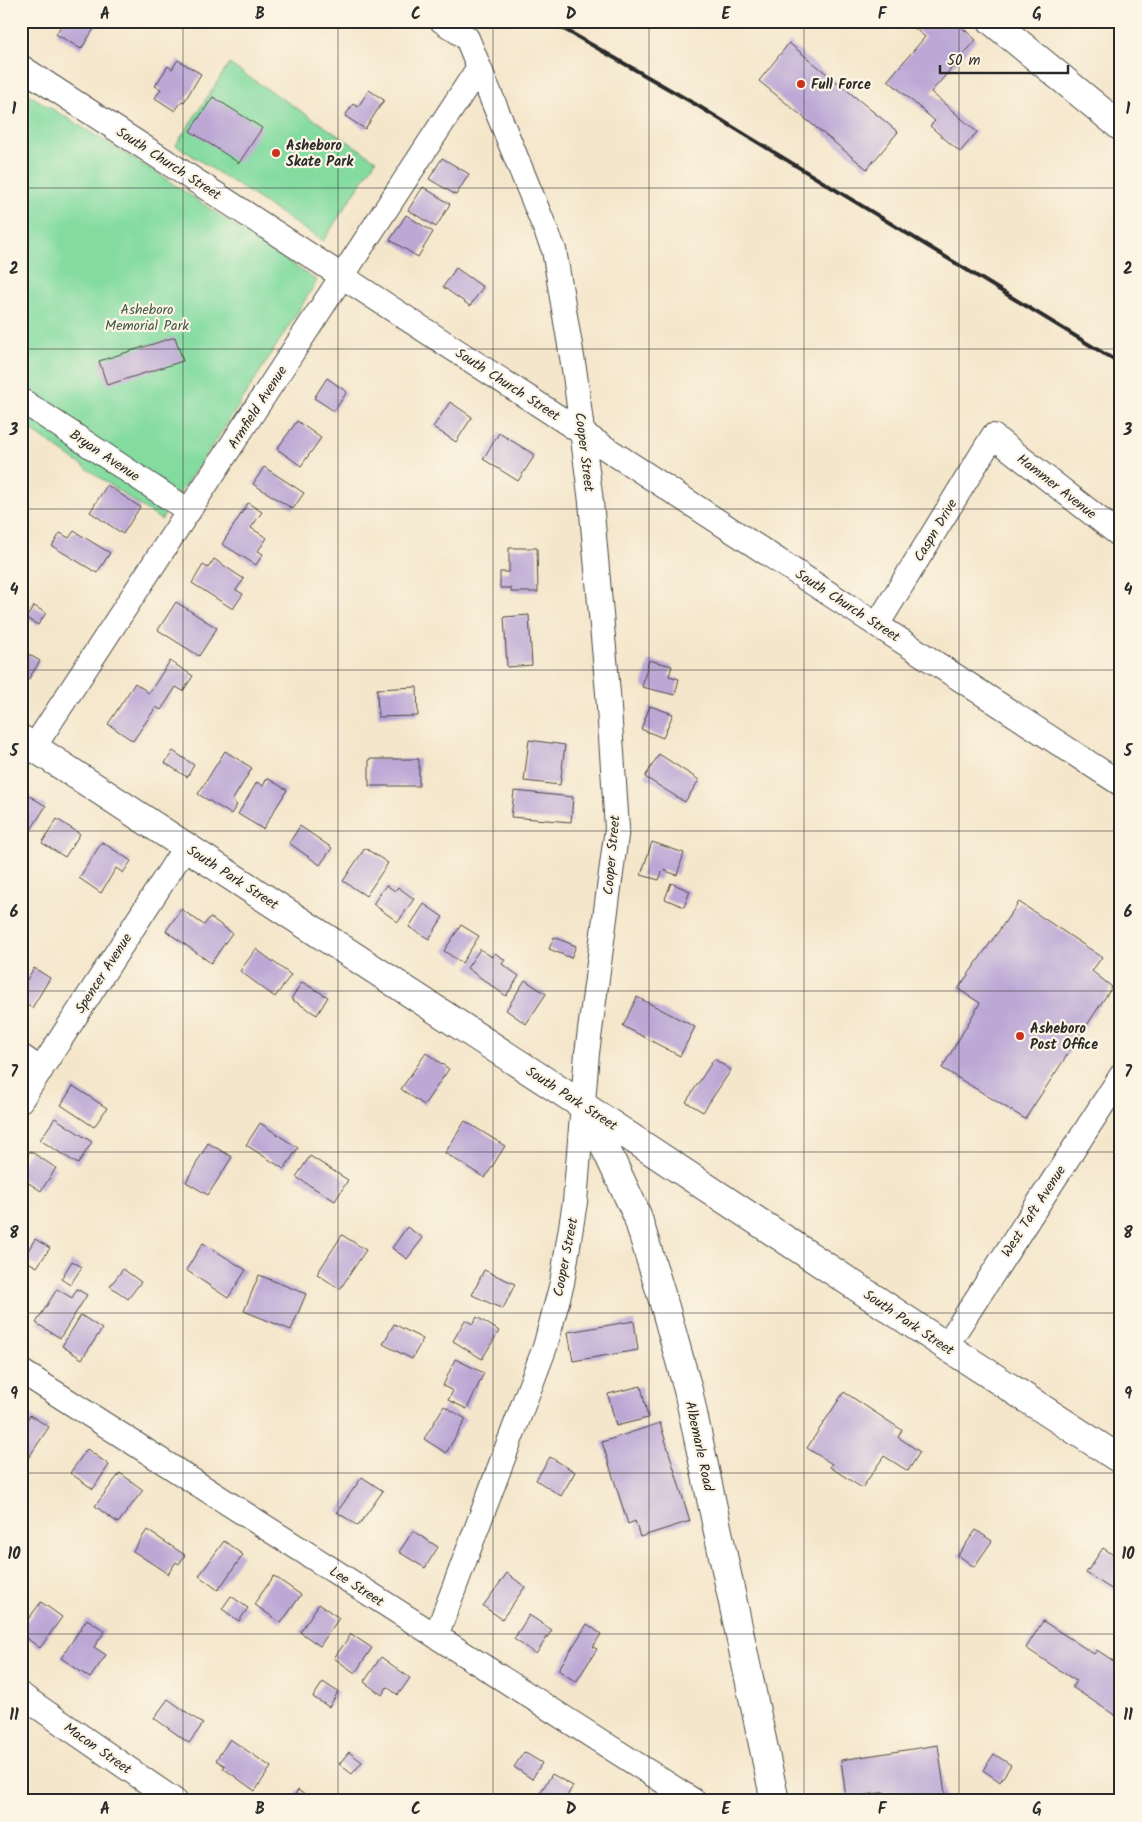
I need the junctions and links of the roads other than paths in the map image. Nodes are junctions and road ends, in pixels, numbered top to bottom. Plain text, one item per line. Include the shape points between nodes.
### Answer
1 (442, 21) edge
2 (992, 21) edge
3 (21, 67) edge
4 (480, 67) junction
5 (1121, 128) edge
6 (342, 276) junction
7 (21, 400) edge
8 (582, 432) junction
9 (993, 436) joint
10 (189, 511) junction
11 (1121, 536) edge
12 (877, 624) junction
13 (28, 743) edge
14 (1121, 784) edge
15 (186, 846) junction
16 (21, 1056) edge
17 (41, 1070) junction
18 (1121, 1076) edge
19 (21, 1100) edge
20 (582, 1105) junction
21 (946, 1346) junction
22 (21, 1370) edge
23 (1121, 1460) edge
24 (436, 1636) junction
25 (21, 1695) edge
26 (175, 1801) edge
27 (694, 1801) edge
28 (775, 1801) edge

1 - 4 street via 467,38
2 - 5 main road
3 - 6 street, South Church Street
4 - 6 street, Armfield Avenue
4 - 8 street, Cooper Street via 554,250
6 - 8 street, South Church Street
6 - 10 street, Armfield Avenue
7 - 10 street, Bryan Avenue
8 - 12 street, South Church Street
8 - 20 street, Cooper Street via 591,502 617,828
9 - 11 street, Hammer Avenue
9 - 12 street, Caspn Drive
10 - 13 street, Armfield Avenue
12 - 14 street, South Church Street
13 - 15 main road, South Park Street
15 - 17 street, Spencer Avenue
15 - 20 main road, South Park Street
16 - 17 street
17 - 19 street, Spencer Avenue
18 - 21 street, West Taft Avenue
20 - 21 main road, South Park Street
20 - 24 street, Cooper Street via 575,1202 562,1283 547,1338
20 - 28 main road, Albemarle Road via 637,1215 666,1307 688,1390
21 - 23 main road, South Park Street
22 - 24 street, Lee Street
24 - 27 street, Lee Street
25 - 26 street, Macon Street

